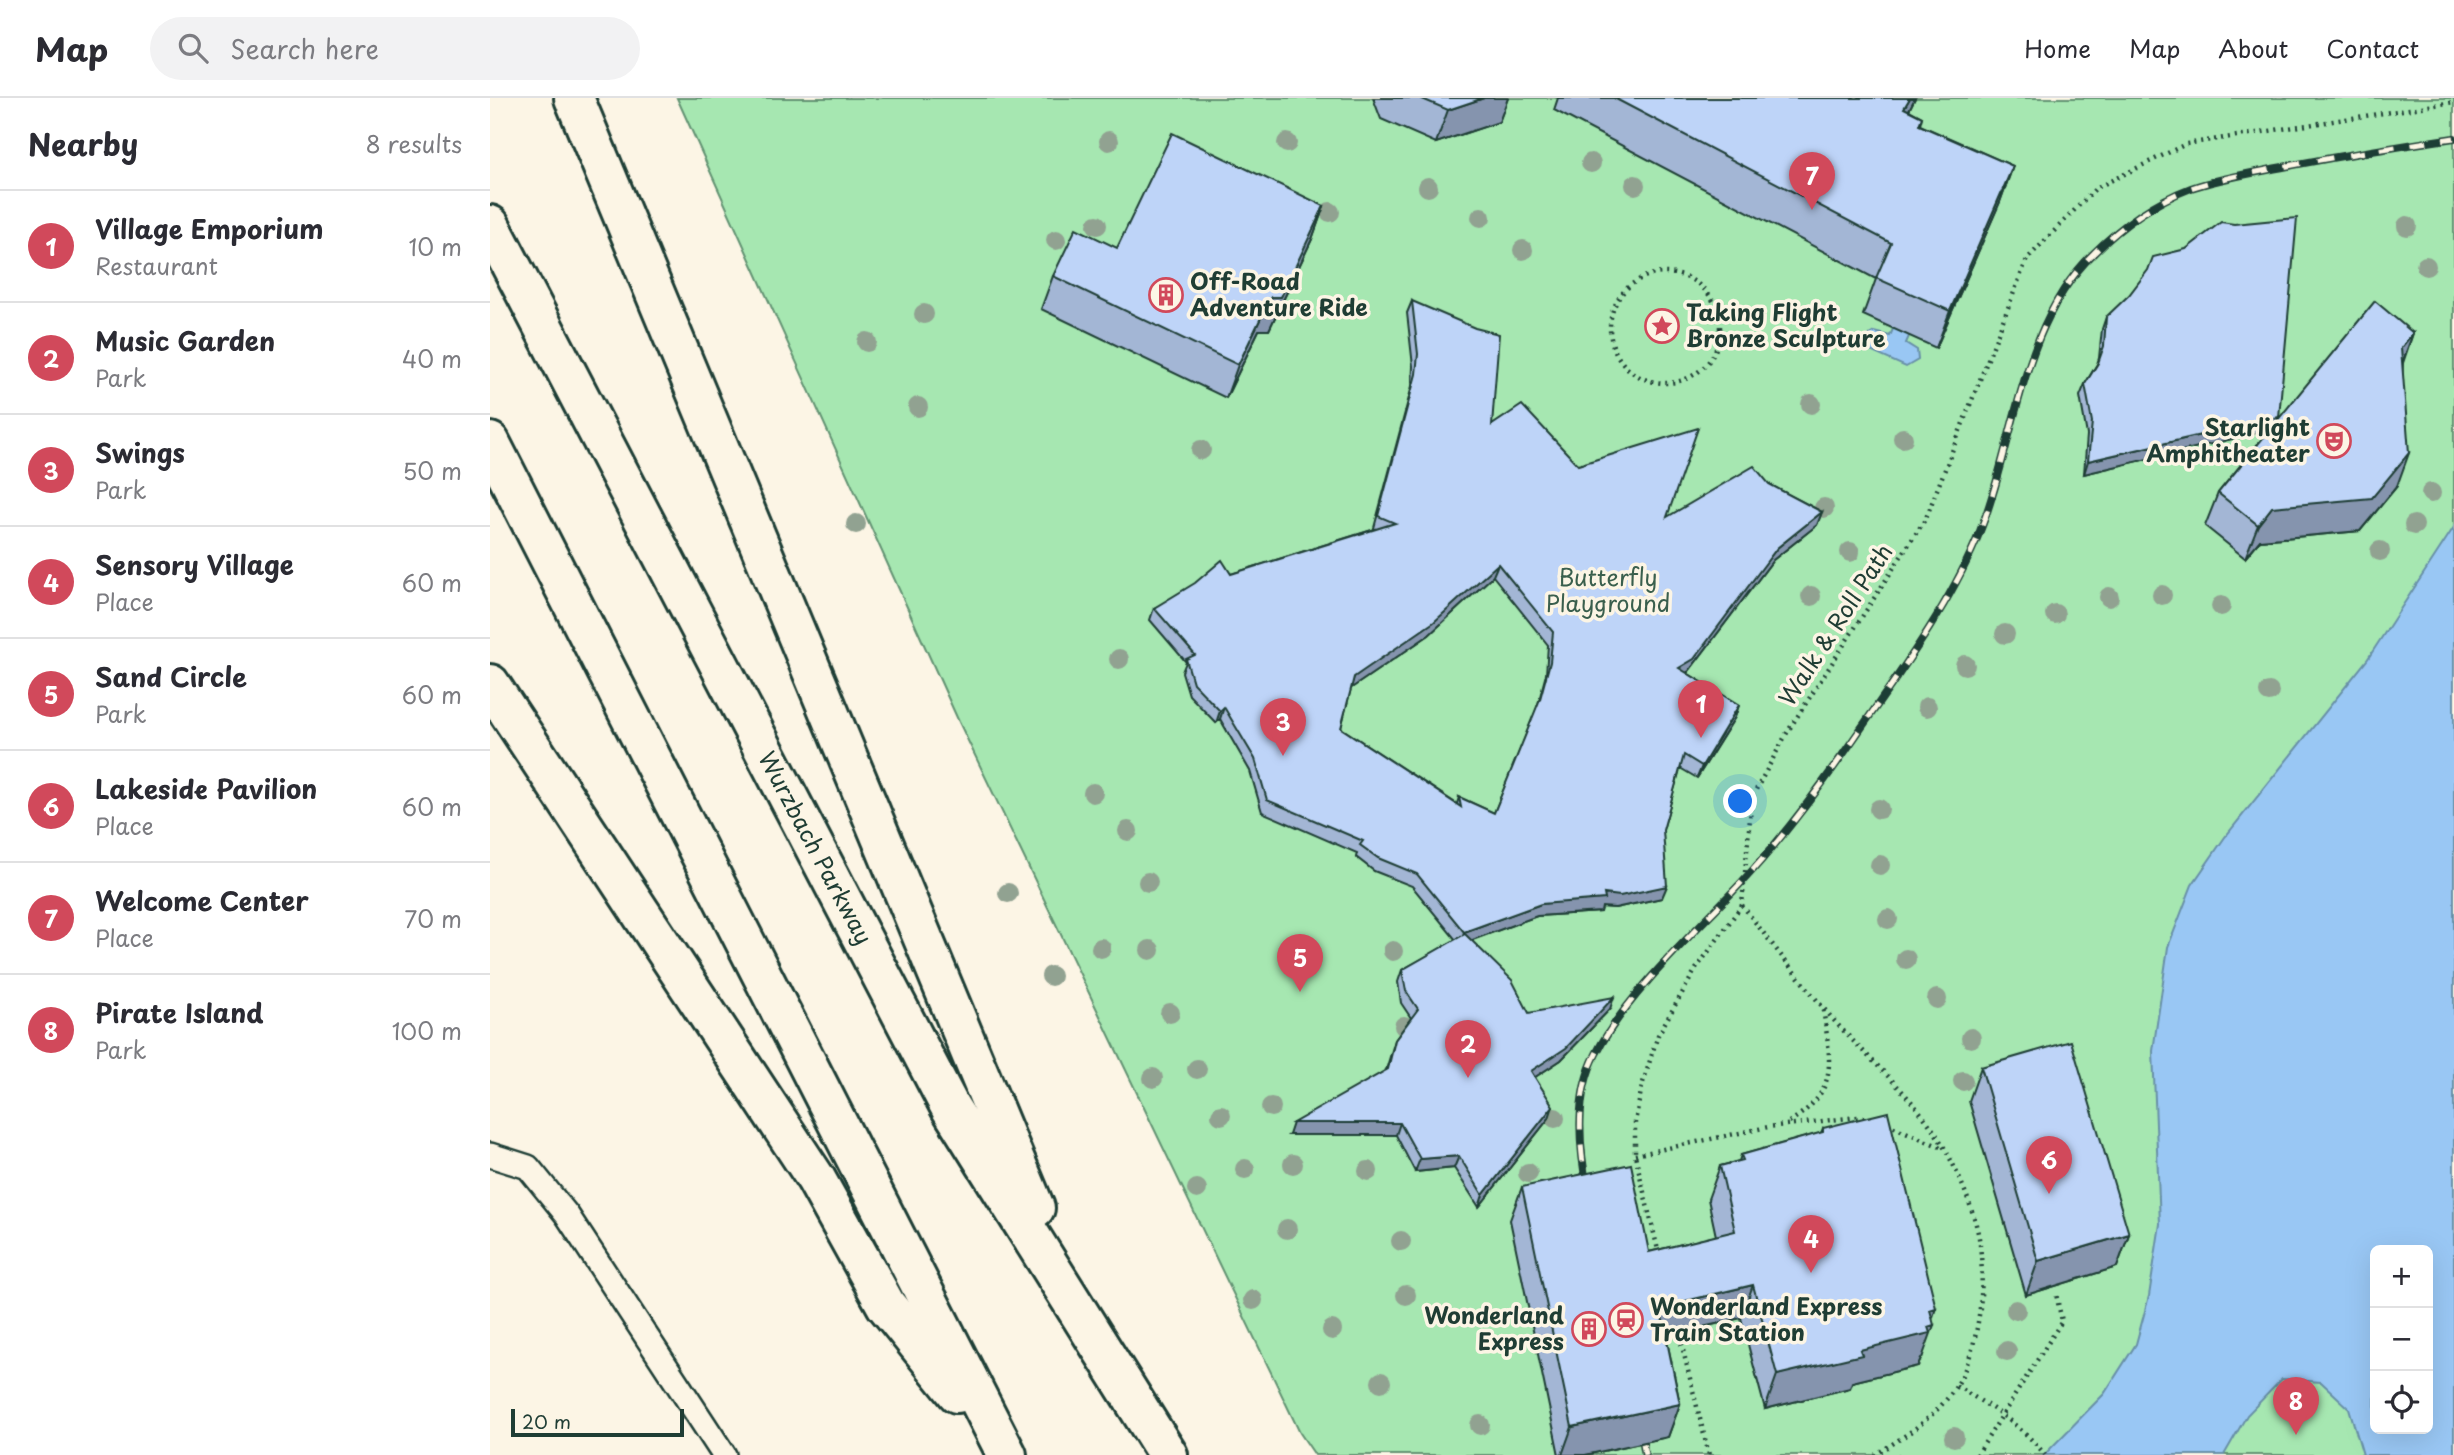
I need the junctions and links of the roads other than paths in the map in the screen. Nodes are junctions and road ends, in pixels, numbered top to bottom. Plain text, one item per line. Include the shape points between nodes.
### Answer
1 (574, 98) edge
2 (490, 225) edge
3 (490, 442) edge
4 (490, 684) edge
5 (490, 1155) edge
6 (1077, 1310) junction
7 (1006, 1453) edge
8 (724, 1455) edge
9 (1168, 1455) edge

1 - 6 highway
2 - 6 highway, Wurzbach Parkway via 950,1107
3 - 7 highway
4 - 7 highway via 816,1179 886,1305
5 - 8 lane via 528,1167 567,1215
6 - 9 highway, Wurzbach Parkway

